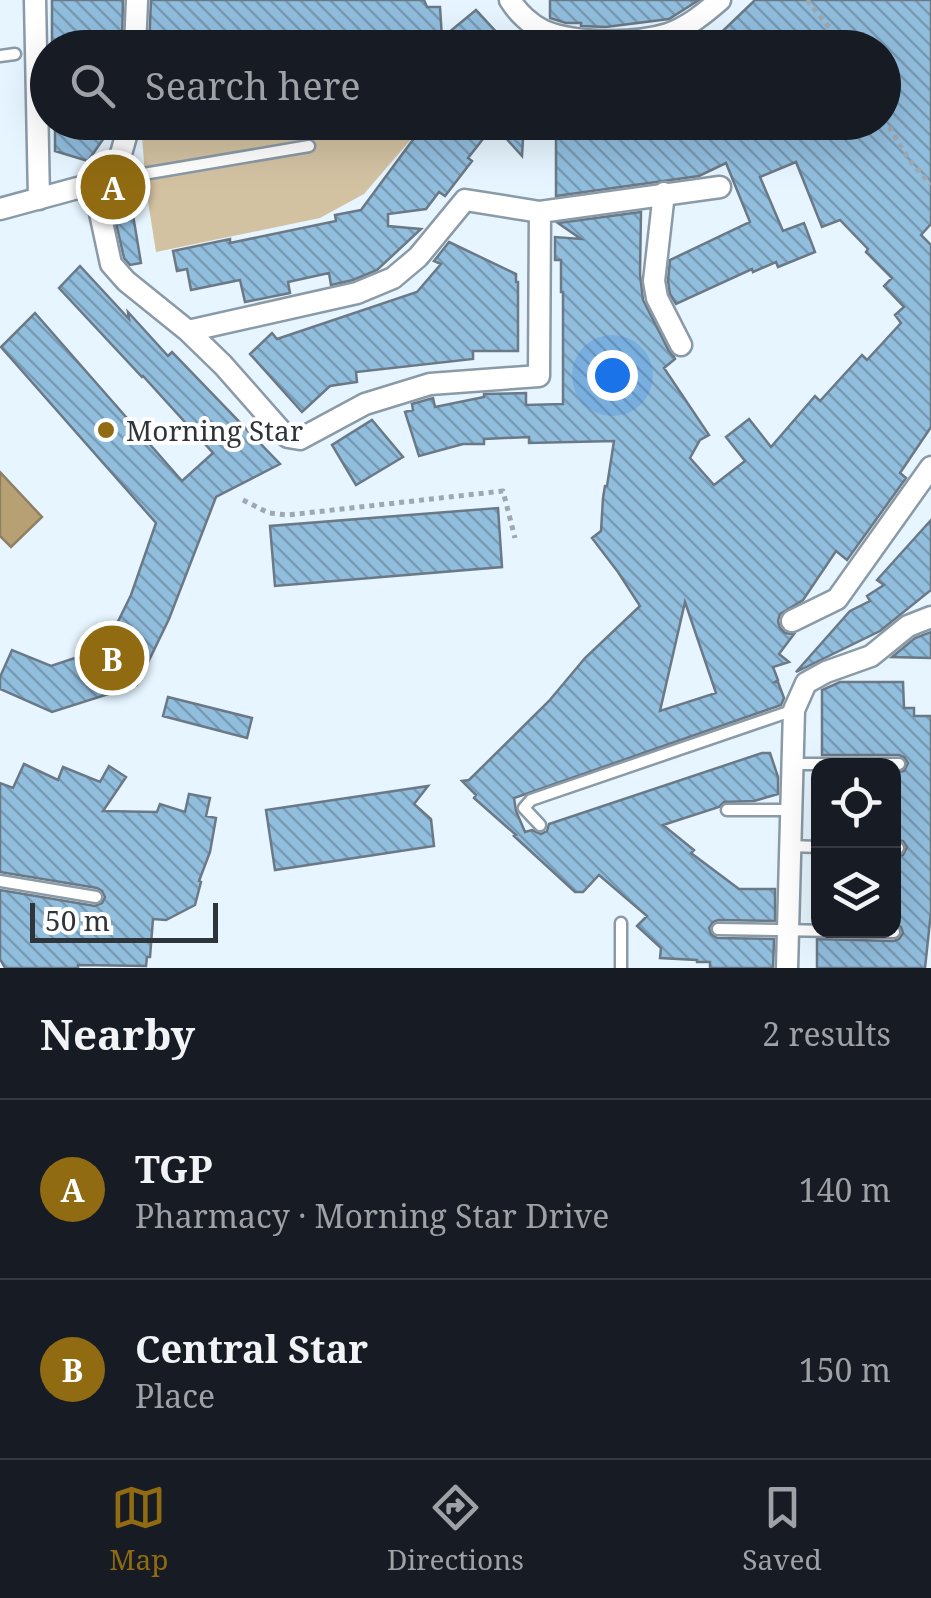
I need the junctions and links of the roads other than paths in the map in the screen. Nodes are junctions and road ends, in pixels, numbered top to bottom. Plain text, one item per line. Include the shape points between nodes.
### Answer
1 (35, 0) edge
2 (137, 0) edge
3 (510, 0) edge
4 (720, 0) edge
5 (36, 30) edge
6 (136, 30) edge
7 (543, 30) edge
8 (677, 30) edge
9 (15, 54) dead end
10 (0, 56) edge
11 (39, 140) edge
12 (125, 140) edge
13 (310, 146) dead end
14 (101, 183) junction
15 (720, 187) dead end
16 (664, 193) junction
17 (40, 199) junction
18 (0, 209) edge
19 (540, 212) junction
20 (188, 331) junction
21 (681, 345) dead end
22 (931, 467) edge
23 (931, 616) edge
24 (792, 621) dead end
25 (794, 710) junction
26 (791, 764) junction
27 (811, 764) edge
28 (727, 810) dead end
29 (790, 810) junction
30 (540, 825) dead end
31 (790, 846) junction
32 (811, 847) edge
33 (0, 881) edge
34 (96, 897) dead end
35 (621, 923) dead end
36 (718, 929) dead end
37 (788, 930) junction
38 (811, 930) edge
39 (621, 968) edge
40 (787, 968) edge

1 - 5 street
2 - 6 street
3 - 7 street
4 - 8 street
9 - 10 lane
11 - 17 street
12 - 14 street via 116,168
13 - 14 lane
14 - 17 street
14 - 20 street via 112,264
15 - 16 street
16 - 19 street
16 - 21 street via 654,281
17 - 18 street
19 - 20 street via 465,200 393,278 357,293
19 - 20 street via 539,376 430,384 365,404 294,439
22 - 24 street via 837,599
23 - 25 street via 871,656 806,683
25 - 26 street
25 - 30 lane via 531,800 524,808
26 - 27 lane
26 - 29 street
28 - 29 lane
29 - 31 street
31 - 32 lane
31 - 37 street
33 - 34 lane
35 - 39 lane
36 - 37 lane
37 - 38 lane
37 - 40 street

